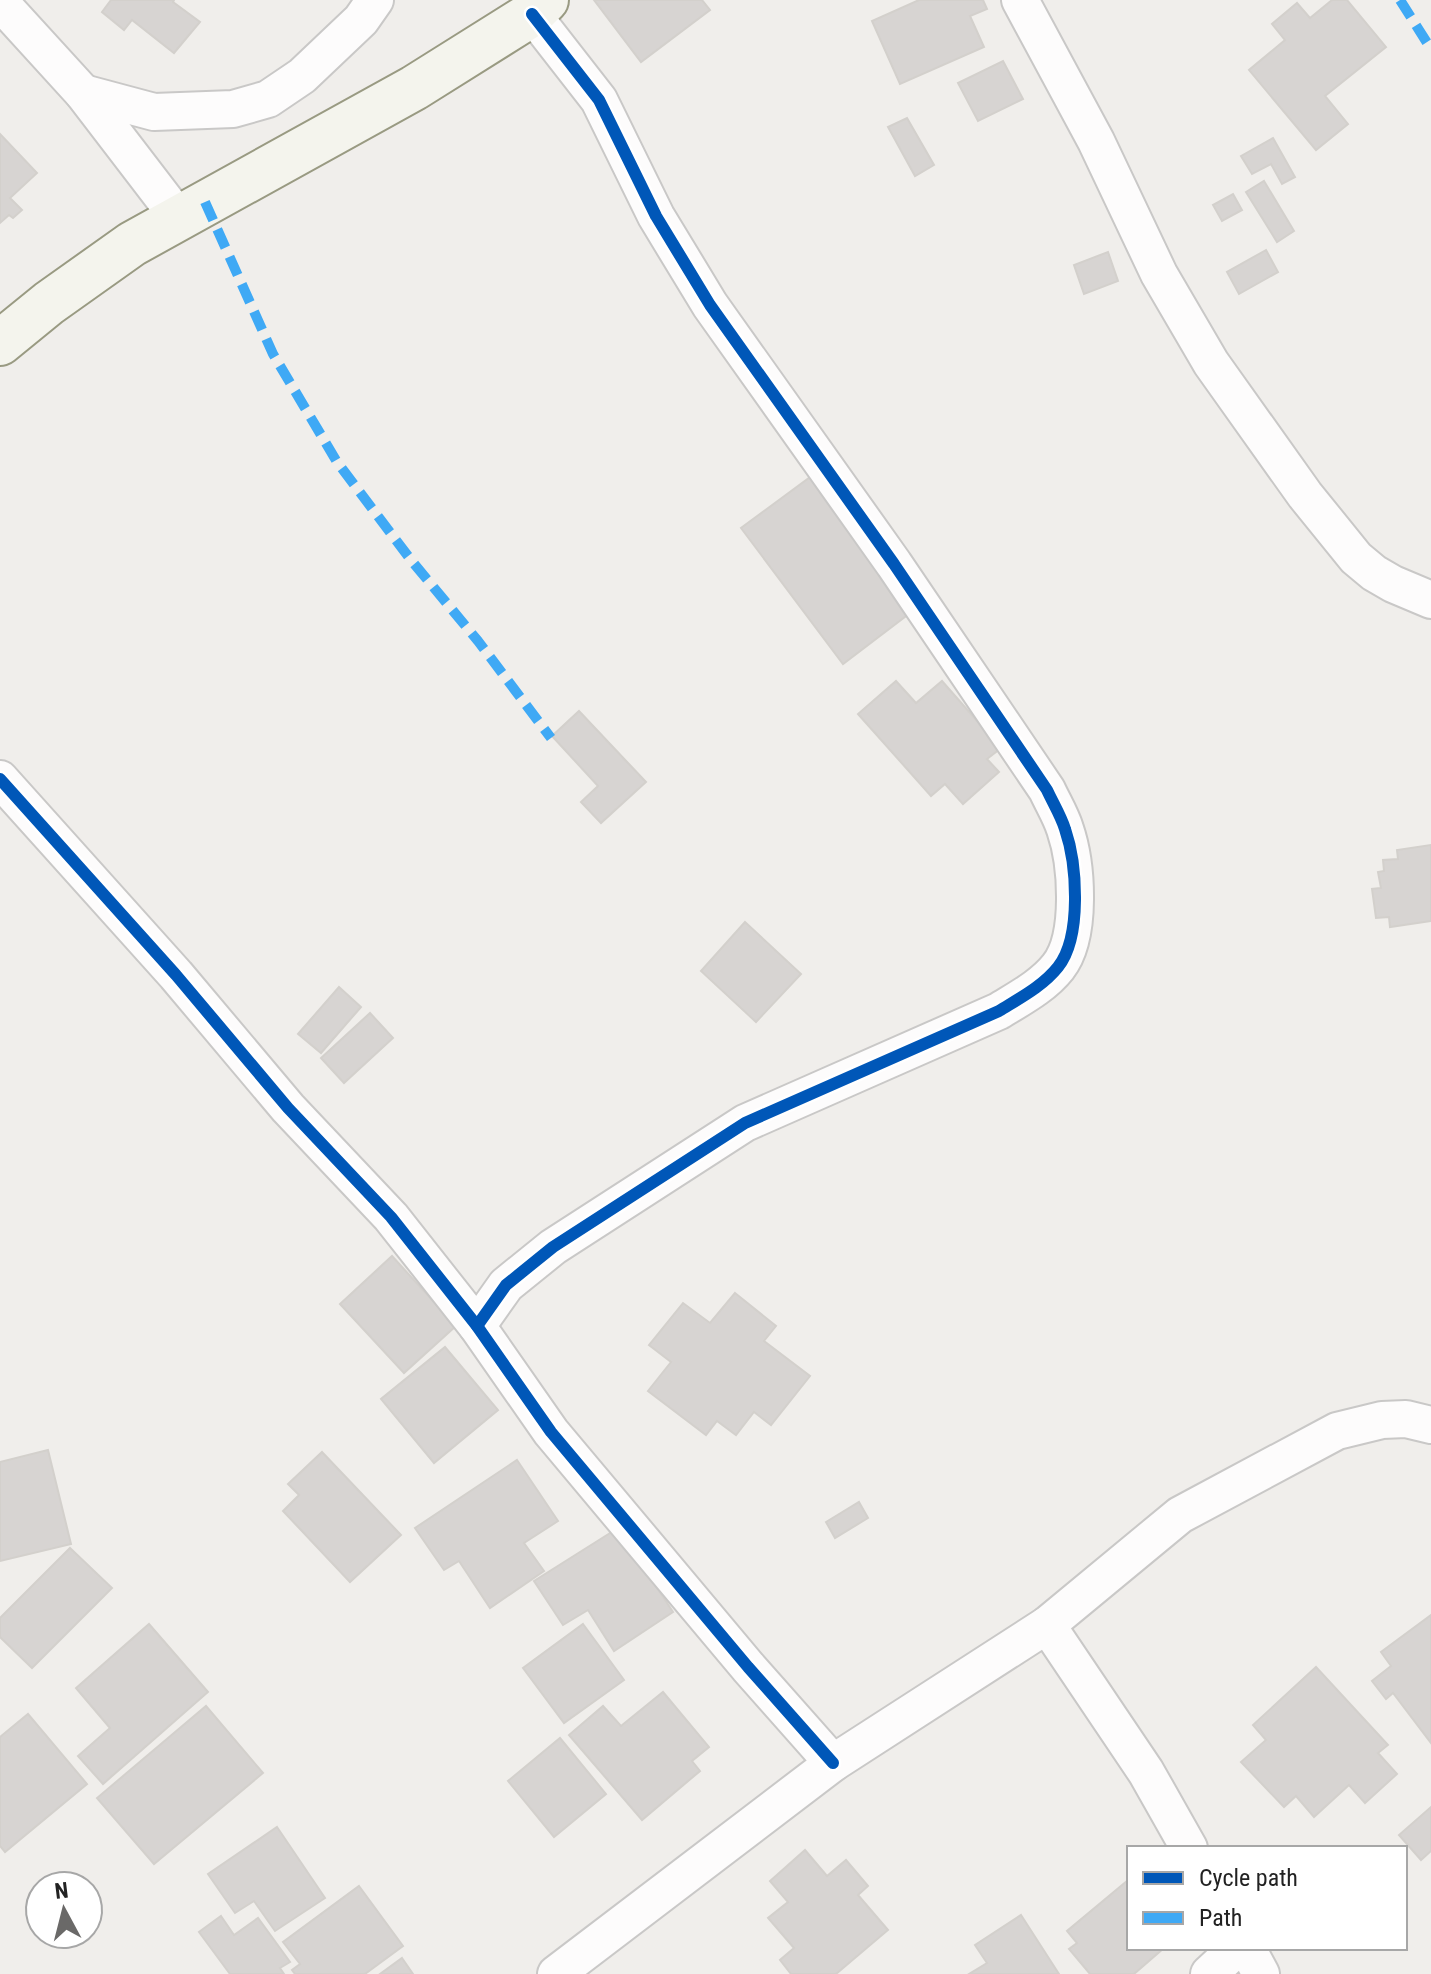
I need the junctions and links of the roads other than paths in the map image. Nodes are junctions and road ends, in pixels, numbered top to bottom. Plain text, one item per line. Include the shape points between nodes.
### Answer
1 (375, 0) edge
2 (1020, 0) edge
3 (0, 2) edge
4 (539, 7) edge
5 (83, 93) junction
6 (178, 217) junction
7 (0, 343) edge
8 (1431, 600) edge
9 (0, 779) edge
10 (477, 1326) junction
11 (1431, 1425) edge
12 (1047, 1625) junction
13 (833, 1763) junction
14 (1188, 1846) edge
15 (1235, 1950) edge
16 (1248, 1950) edge
17 (556, 1974) edge
18 (1209, 1974) edge
19 (1261, 1974) edge

1 - 5 street via 302,76 268,99 233,109 154,112
2 - 8 street via 1159,274 1211,363 1356,558 1393,584
3 - 5 street
4 - 6 main road via 414,88
4 - 10 street via 599,100 656,216 710,305 1047,790 1065,830 1073,869 1074,922 1059,966 1036,988 999,1011 745,1123 553,1247 506,1285
5 - 6 street
6 - 7 main road via 132,244
9 - 10 street via 343,1170 391,1217
10 - 13 street via 551,1432
11 - 12 street via 1382,1420 1337,1431 1180,1515
12 - 13 street
12 - 14 street via 1146,1772
13 - 17 street
15 - 18 street
16 - 19 street

